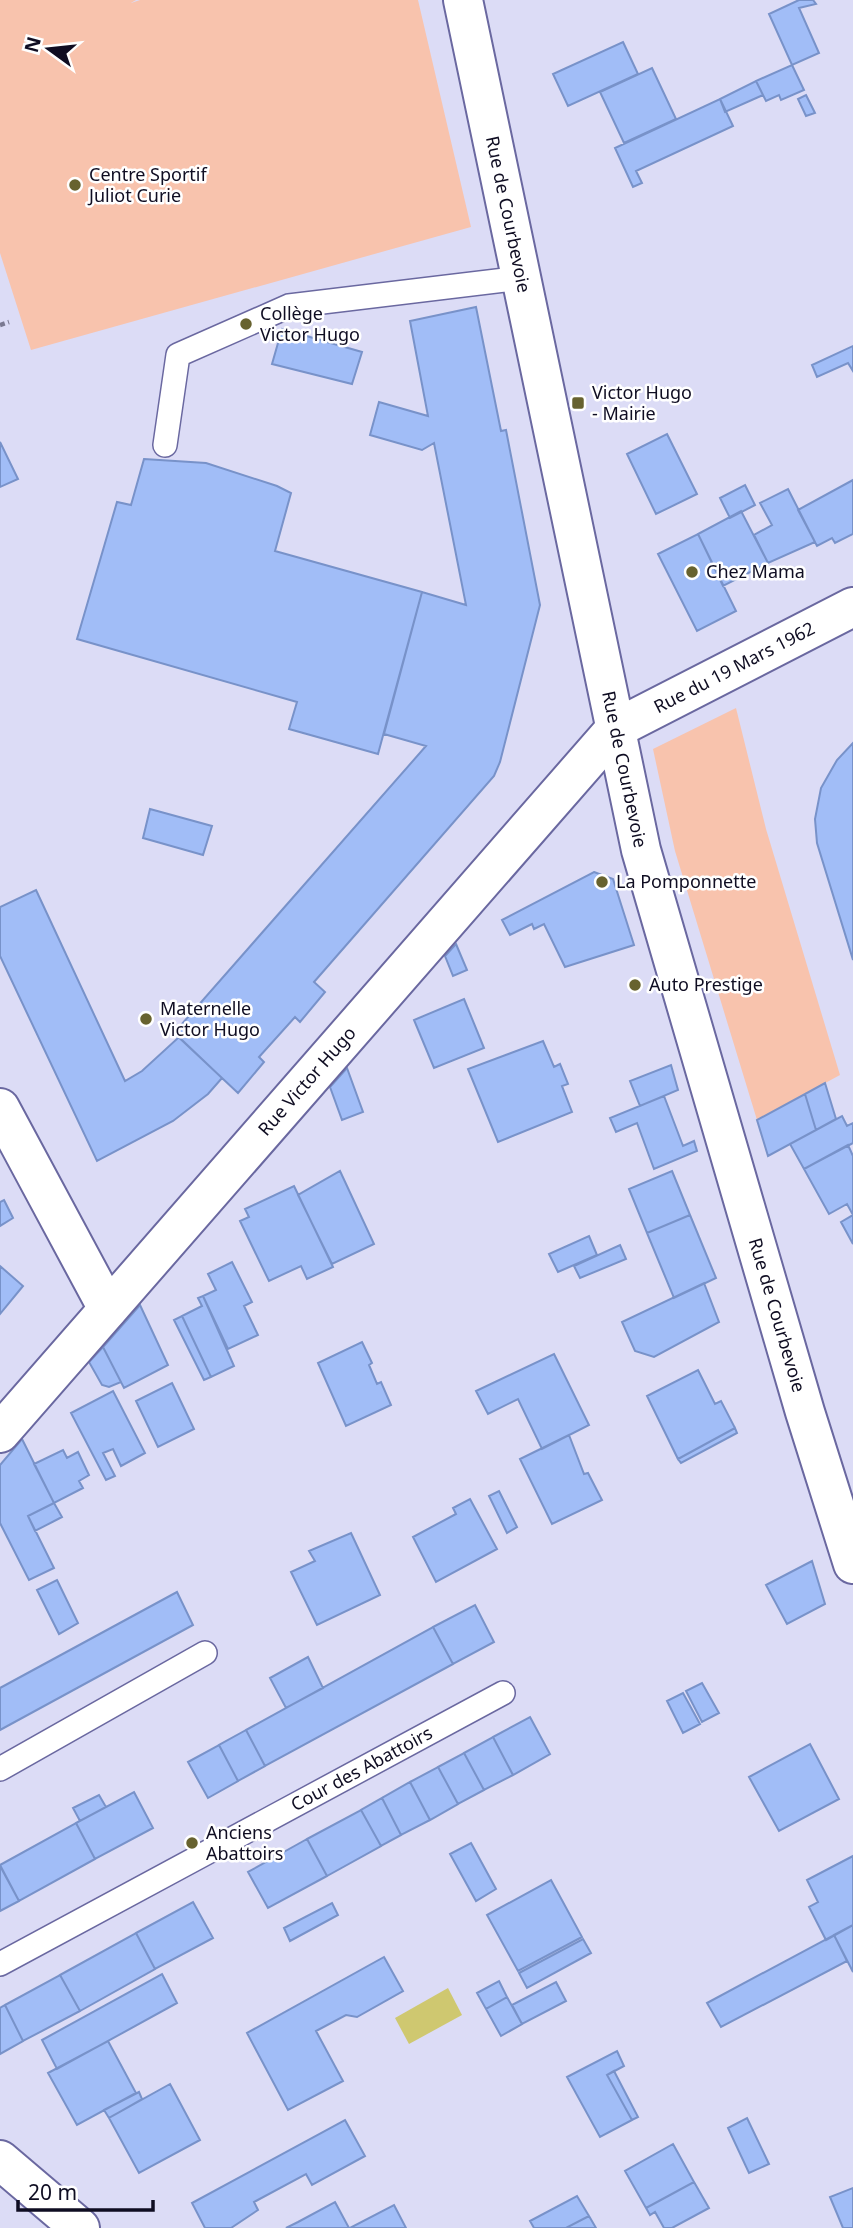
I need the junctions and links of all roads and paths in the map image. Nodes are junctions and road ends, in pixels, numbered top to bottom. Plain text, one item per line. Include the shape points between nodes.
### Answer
1 (463, 0) edge
2 (522, 278) junction
3 (9, 323) dead end
4 (0, 325) edge
5 (165, 445) dead end
6 (853, 607) edge
7 (615, 729) junction
8 (0, 1108) edge
9 (108, 1308) junction
10 (0, 1433) edge
11 (853, 1564) edge
12 (205, 1653) dead end
13 (503, 1693) dead end
14 (0, 1769) edge
15 (0, 1964) edge
16 (0, 2160) edge
17 (80, 2228) edge

1 - 2 street, Rue de Courbevoie
2 - 5 lane via 289,306 178,355
2 - 7 street, Rue de Courbevoie
3 - 4 path
6 - 7 street, Rue du 19 Mars 1962
7 - 9 street, Rue Victor Hugo
7 - 11 street, Rue de Courbevoie via 641,850
8 - 9 street
9 - 10 street, Rue Victor Hugo
12 - 14 lane
13 - 15 lane, Cour des Abattoirs
16 - 17 street

